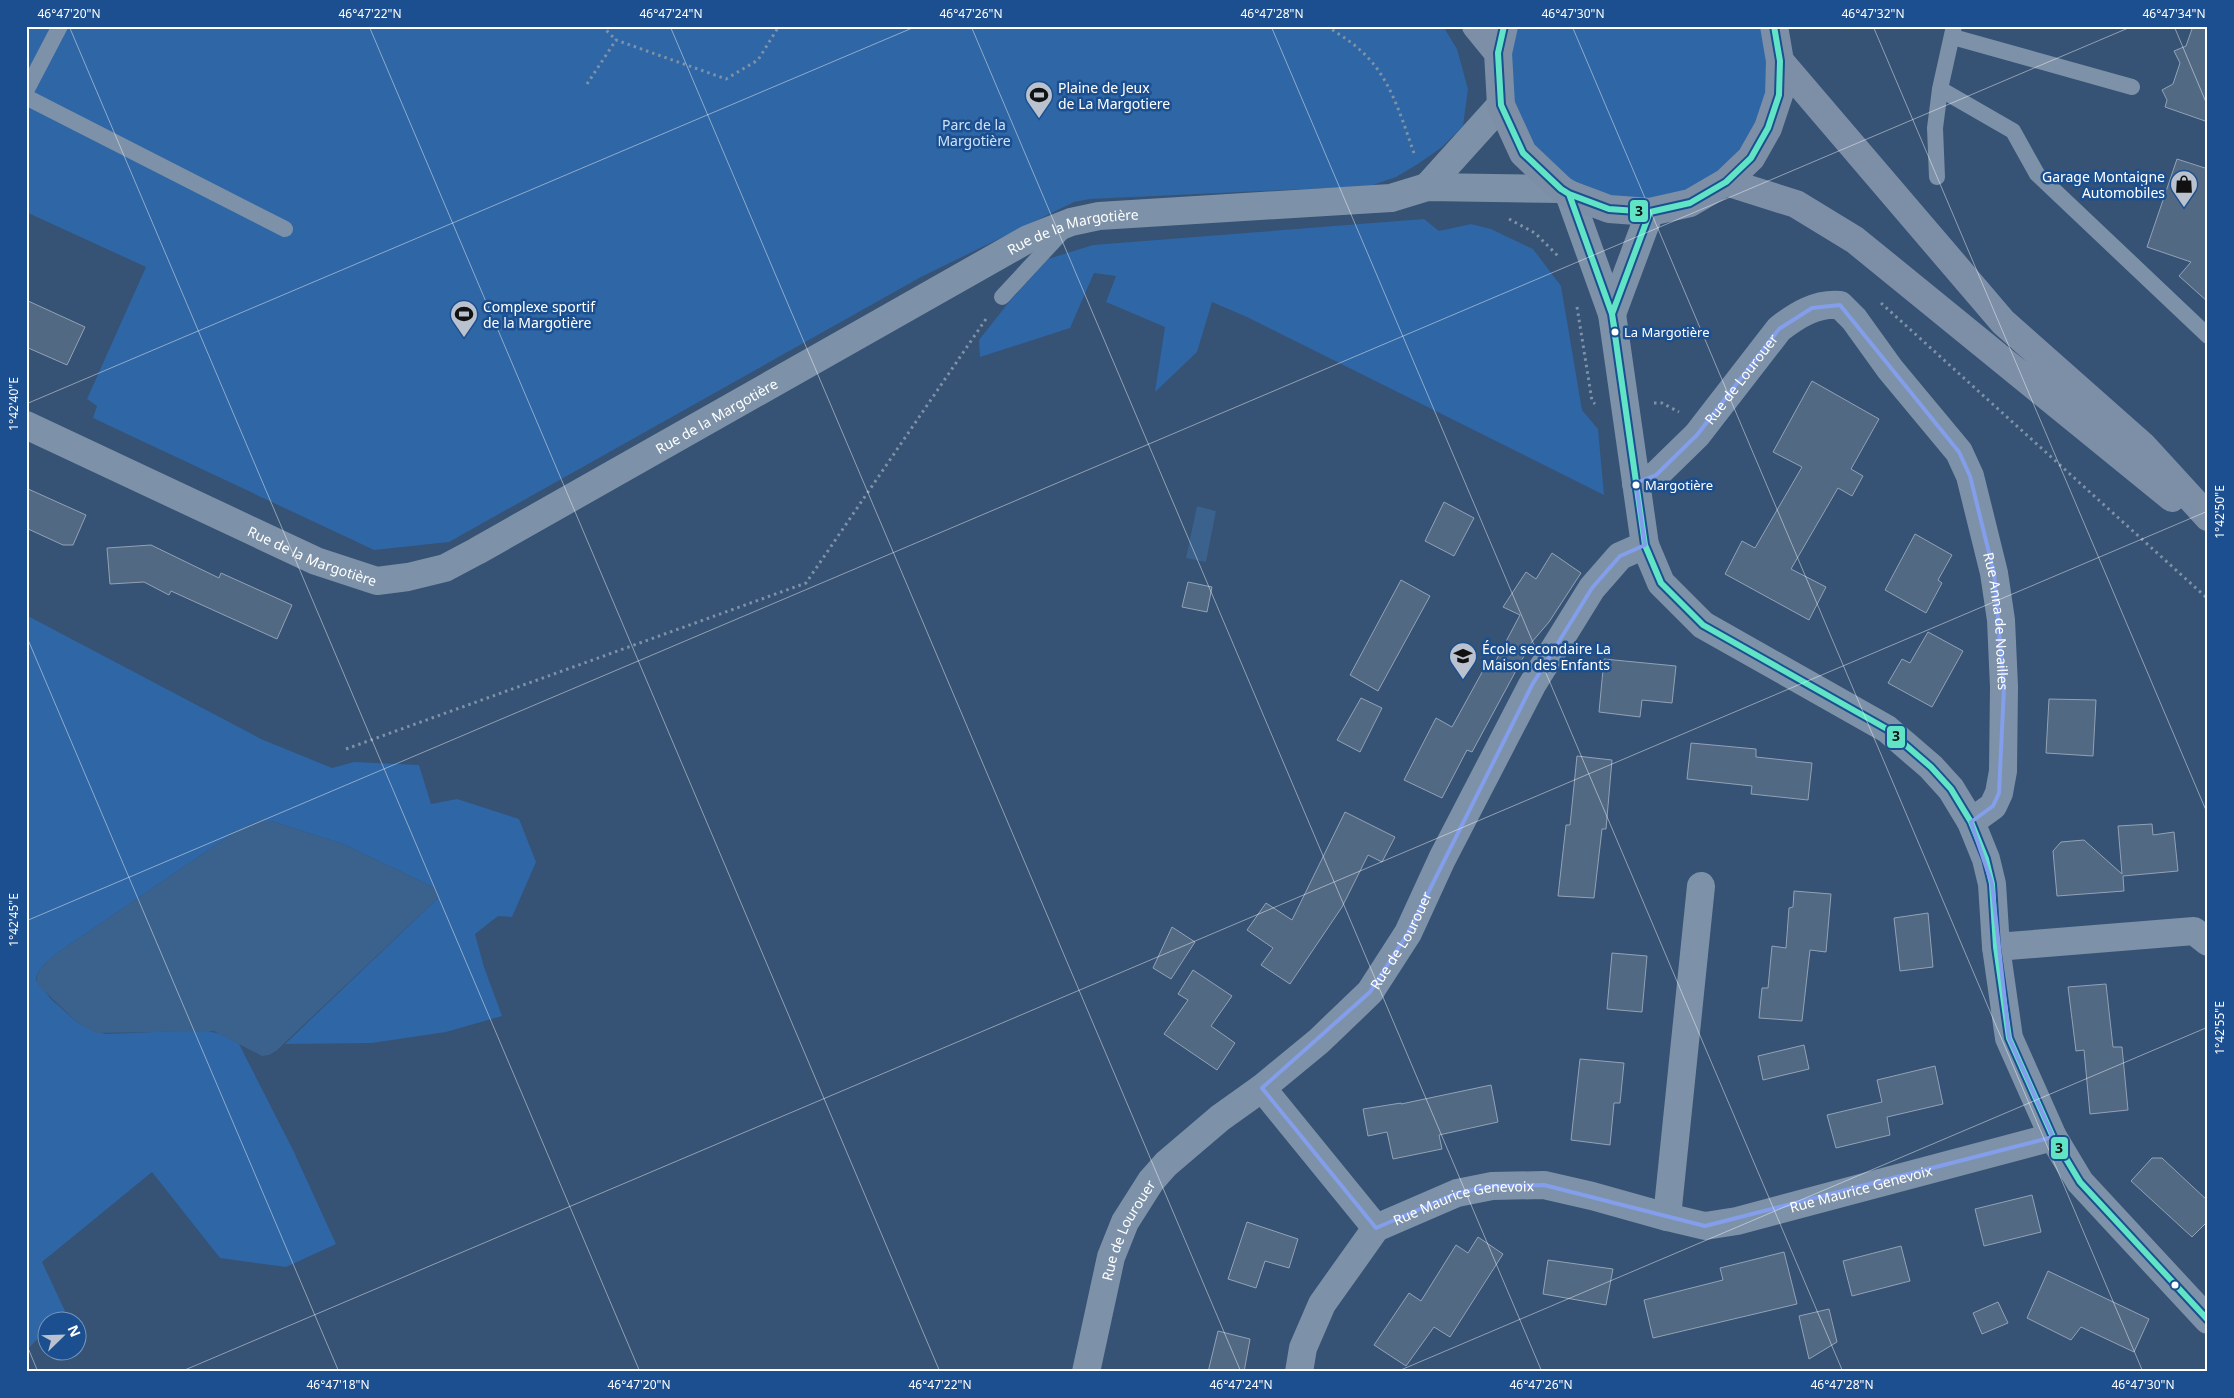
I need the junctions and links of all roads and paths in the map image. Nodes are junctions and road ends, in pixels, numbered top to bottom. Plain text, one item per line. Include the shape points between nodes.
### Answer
1 (60, 26) edge
2 (602, 26) edge
3 (779, 26) edge
4 (1327, 26) edge
5 (1476, 26) edge
6 (1504, 26) edge
7 (1774, 26) edge
8 (1953, 31) edge
9 (616, 40) junction
10 (1498, 53) junction
11 (1780, 61) junction
12 (588, 84) dead end
13 (2132, 87) dead end
14 (1940, 89) junction
15 (26, 91) edge
16 (26, 97) edge
17 (1501, 105) junction
18 (1937, 177) dead end
19 (1726, 182) junction
20 (1427, 187) junction
21 (1565, 192) junction
22 (1650, 212) junction
23 (1503, 217) dead end
24 (1071, 222) junction
25 (285, 229) dead end
26 (1562, 263) dead end
27 (1002, 297) joint
28 (1576, 306) dead end
29 (1612, 314) junction
30 (1854, 319) joint
31 (2208, 336) edge
32 (1626, 405) junction
33 (26, 425) edge
34 (1636, 484) junction
35 (2208, 517) edge
36 (2208, 526) edge
37 (1644, 544) junction
38 (346, 749) dead end
39 (1971, 822) junction
40 (1701, 886) dead end
41 (2208, 942) edge
42 (1996, 947) junction
43 (1262, 1088) junction
44 (2053, 1137) junction
45 (1667, 1218) junction
46 (1376, 1228) junction
47 (2208, 1320) edge
48 (1086, 1372) edge
49 (1299, 1372) edge

1 - 15 lane
2 - 9 path
3 - 9 path via 758,60 726,79
4 - 20 path via 1361,51 1379,70 1397,106
5 - 10 main road
6 - 10 main road
7 - 11 main road
8 - 13 lane
8 - 14 lane
9 - 12 path
10 - 17 main road
11 - 19 main road via 1779,95 1768,128 1750,158
11 - 35 main road via 2003,322 2144,446
14 - 18 lane via 1935,128
14 - 31 lane via 2013,131 2037,174
16 - 25 lane
17 - 20 street
17 - 21 main road via 1523,152
19 - 22 main road via 1690,203
19 - 36 main road via 1796,204 1855,240
20 - 21 street, Rue de la Margotière
20 - 24 street, Rue de la Margotière via 1391,198 1099,216
21 - 22 main road via 1609,209
21 - 29 street
22 - 29 street
23 - 26 path via 1536,233
24 - 27 lane
24 - 33 street, Rue de la Margotière via 1028,238 477,552 445,568 408,577 377,581 316,561
27 - 38 path via 806,583
28 - 32 path via 1592,401 1600,408
29 - 32 street
30 - 34 street, Rue de Lourouer via 1840,305 1827,304 1792,319 1779,329 1697,436 1656,475
30 - 39 street, Rue Anna de Noailles via 1890,369 1959,452 1970,476 1994,574 2001,620 2003,771 1993,806
32 - 34 street
34 - 37 street
37 - 39 street via 1661,583 1702,625 1887,729 1951,789
37 - 43 street, Rue de Lourouer via 1620,556 1592,588 1542,669 1442,859 1408,933 1370,992 1319,1041
39 - 42 street via 1992,884
40 - 45 street
41 - 42 street via 2194,931
42 - 44 street via 2009,1038
43 - 46 street, Rue Maurice Genevoix
43 - 48 street, Rue de Lourouer via 1220,1118 1166,1164 1125,1222 1111,1257
44 - 45 street, Rue Maurice Genevoix via 1737,1221 1705,1226
44 - 47 street via 2080,1182
45 - 46 street, Rue Maurice Genevoix via 1544,1185 1492,1186 1457,1193
46 - 49 street, Rue Maurice Genevoix via 1322,1304 1303,1348

